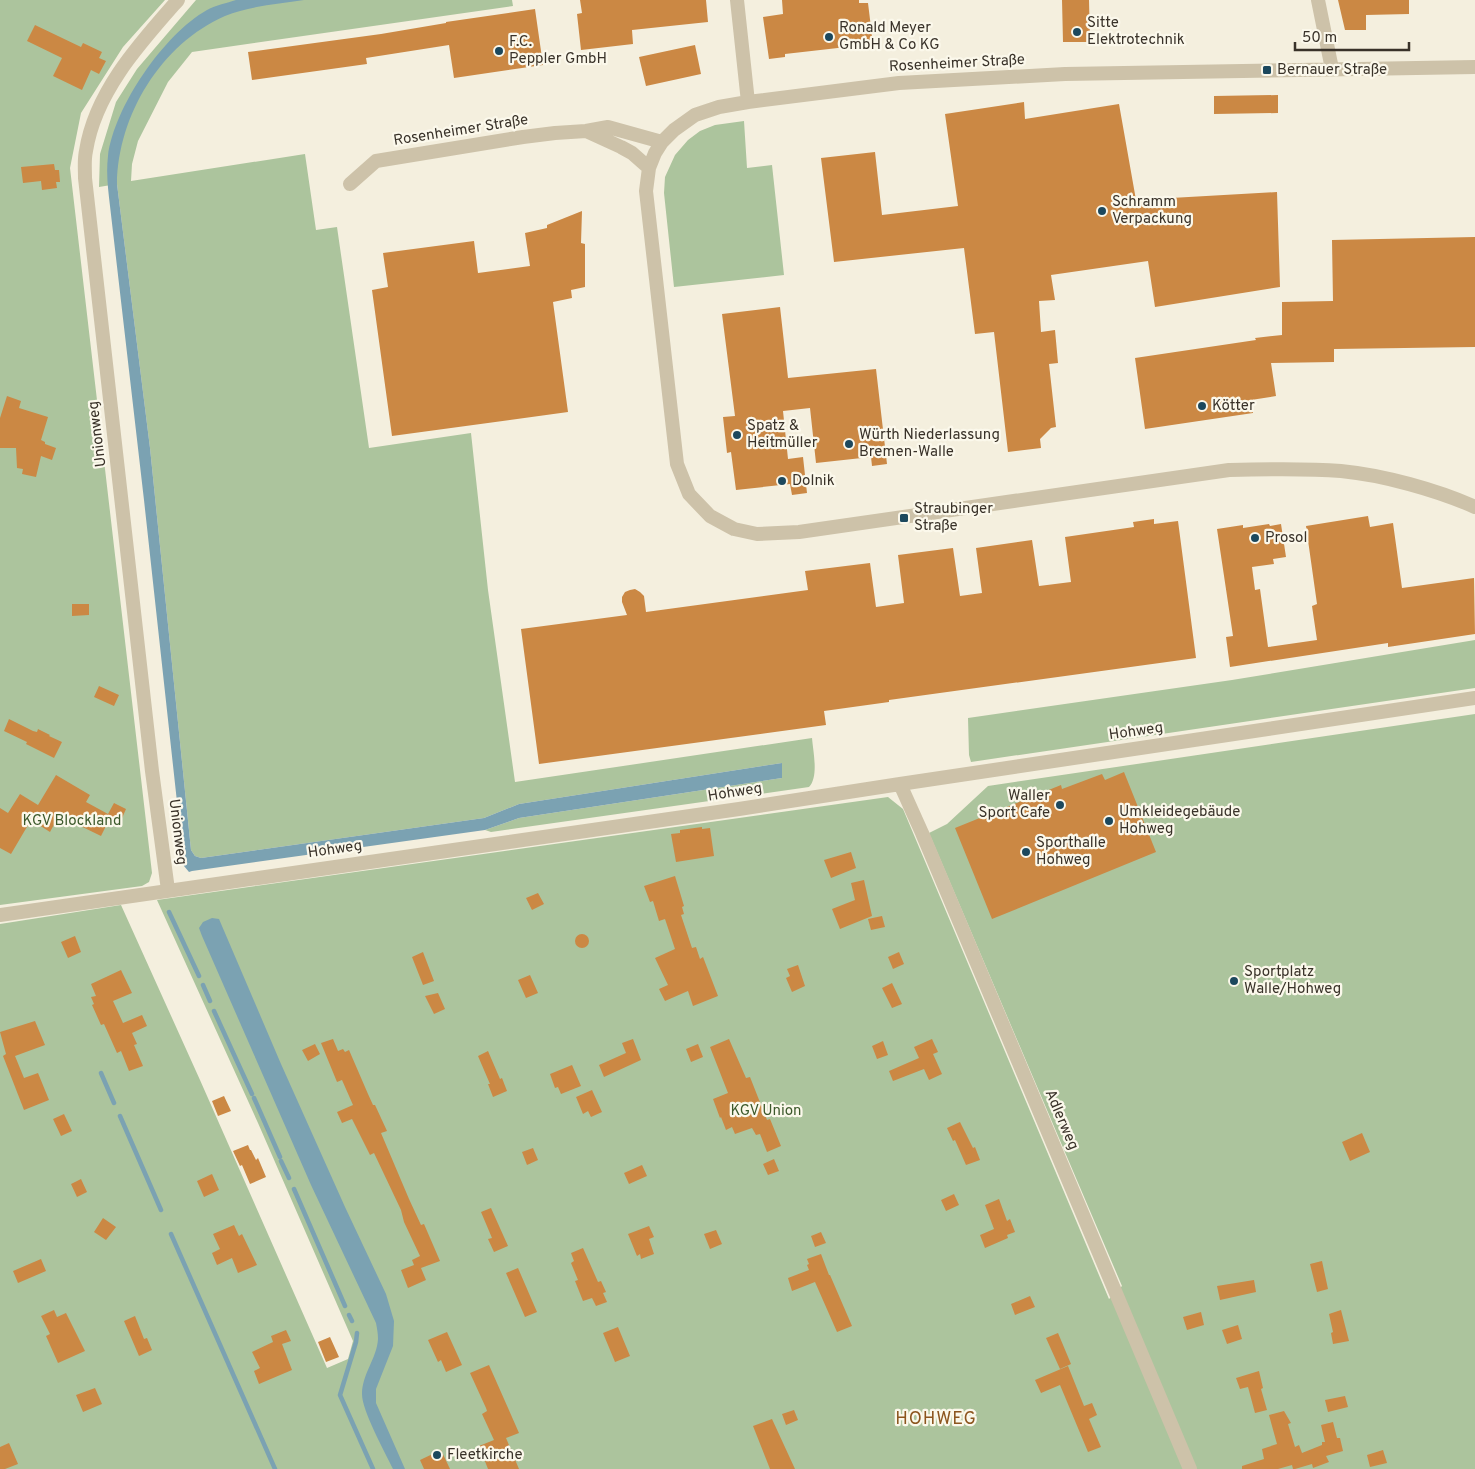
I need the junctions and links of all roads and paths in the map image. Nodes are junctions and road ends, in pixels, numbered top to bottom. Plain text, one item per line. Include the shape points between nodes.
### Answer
1 (178, 0) edge
2 (737, 0) edge
3 (1318, 0) edge
4 (1475, 68) edge
5 (1332, 69) junction
6 (748, 102) junction
7 (586, 131) junction
8 (659, 147) junction
9 (649, 168) junction
10 (350, 184) dead end
11 (1475, 507) edge
12 (1475, 698) edge
13 (900, 784) junction
14 (168, 890) junction
15 (0, 915) edge
16 (1190, 1469) edge

1 - 14 street, Unionweg via 140,43 102,101 86,151 85,178
2 - 6 street
3 - 5 street
4 - 5 street, Rosenheimer Straße
5 - 6 street, Rosenheimer Straße via 1065,74 908,82
6 - 8 street, Rosenheimer Straße via 695,115 674,130
7 - 8 street, Rosenheimer Straße via 608,127
7 - 9 street, Rosenheimer Straße via 632,153
7 - 10 street, Rosenheimer Straße via 523,137 376,161
8 - 9 street
9 - 11 street via 646,190 677,464 689,494 710,516 734,530 758,534 799,532 1229,470 1342,471 1396,480
12 - 13 street, Hohweg
13 - 14 street, Hohweg
13 - 16 street, Adlerweg
14 - 15 street, Hohweg

